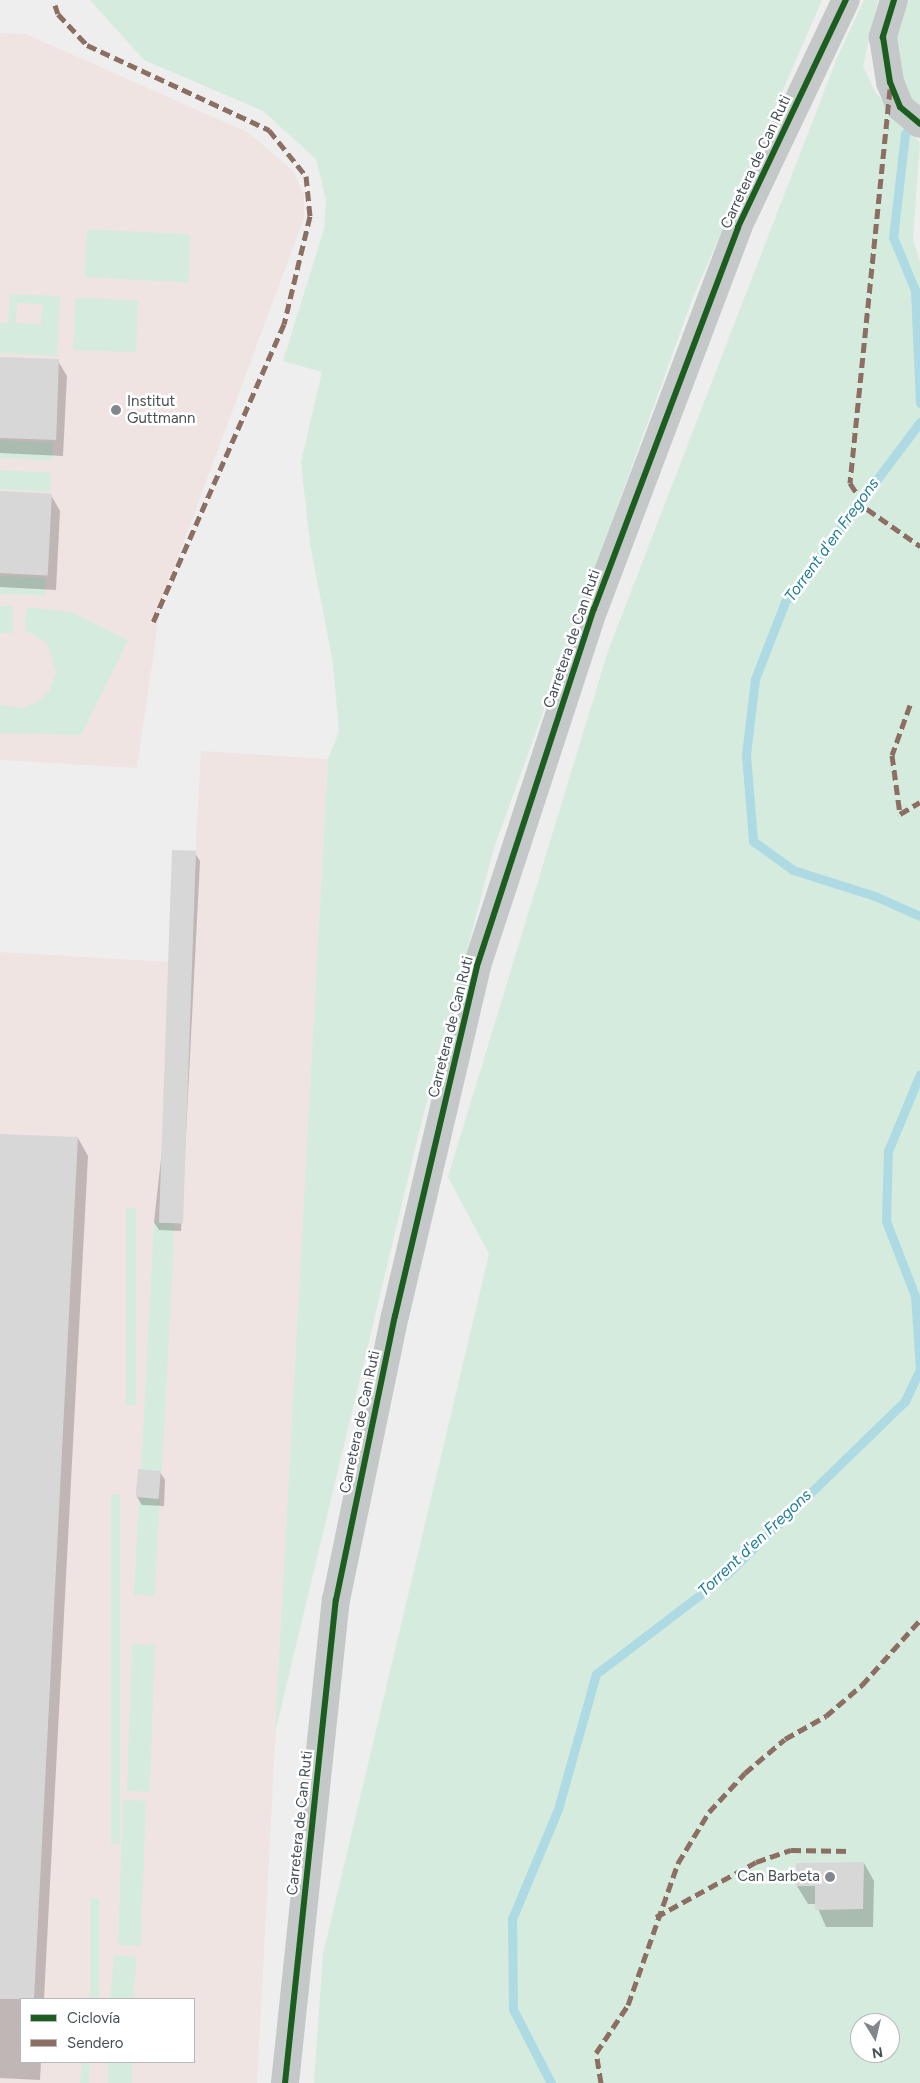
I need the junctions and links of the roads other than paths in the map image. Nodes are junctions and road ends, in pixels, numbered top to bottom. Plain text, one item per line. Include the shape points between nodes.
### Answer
1 (846, 0) edge
2 (894, 0) edge
3 (920, 124) edge
4 (285, 2083) edge

1 - 4 street, Carretera de Can Ruti via 738,227 594,609 478,966 395,1316 336,1600
2 - 3 street via 883,37 900,107

